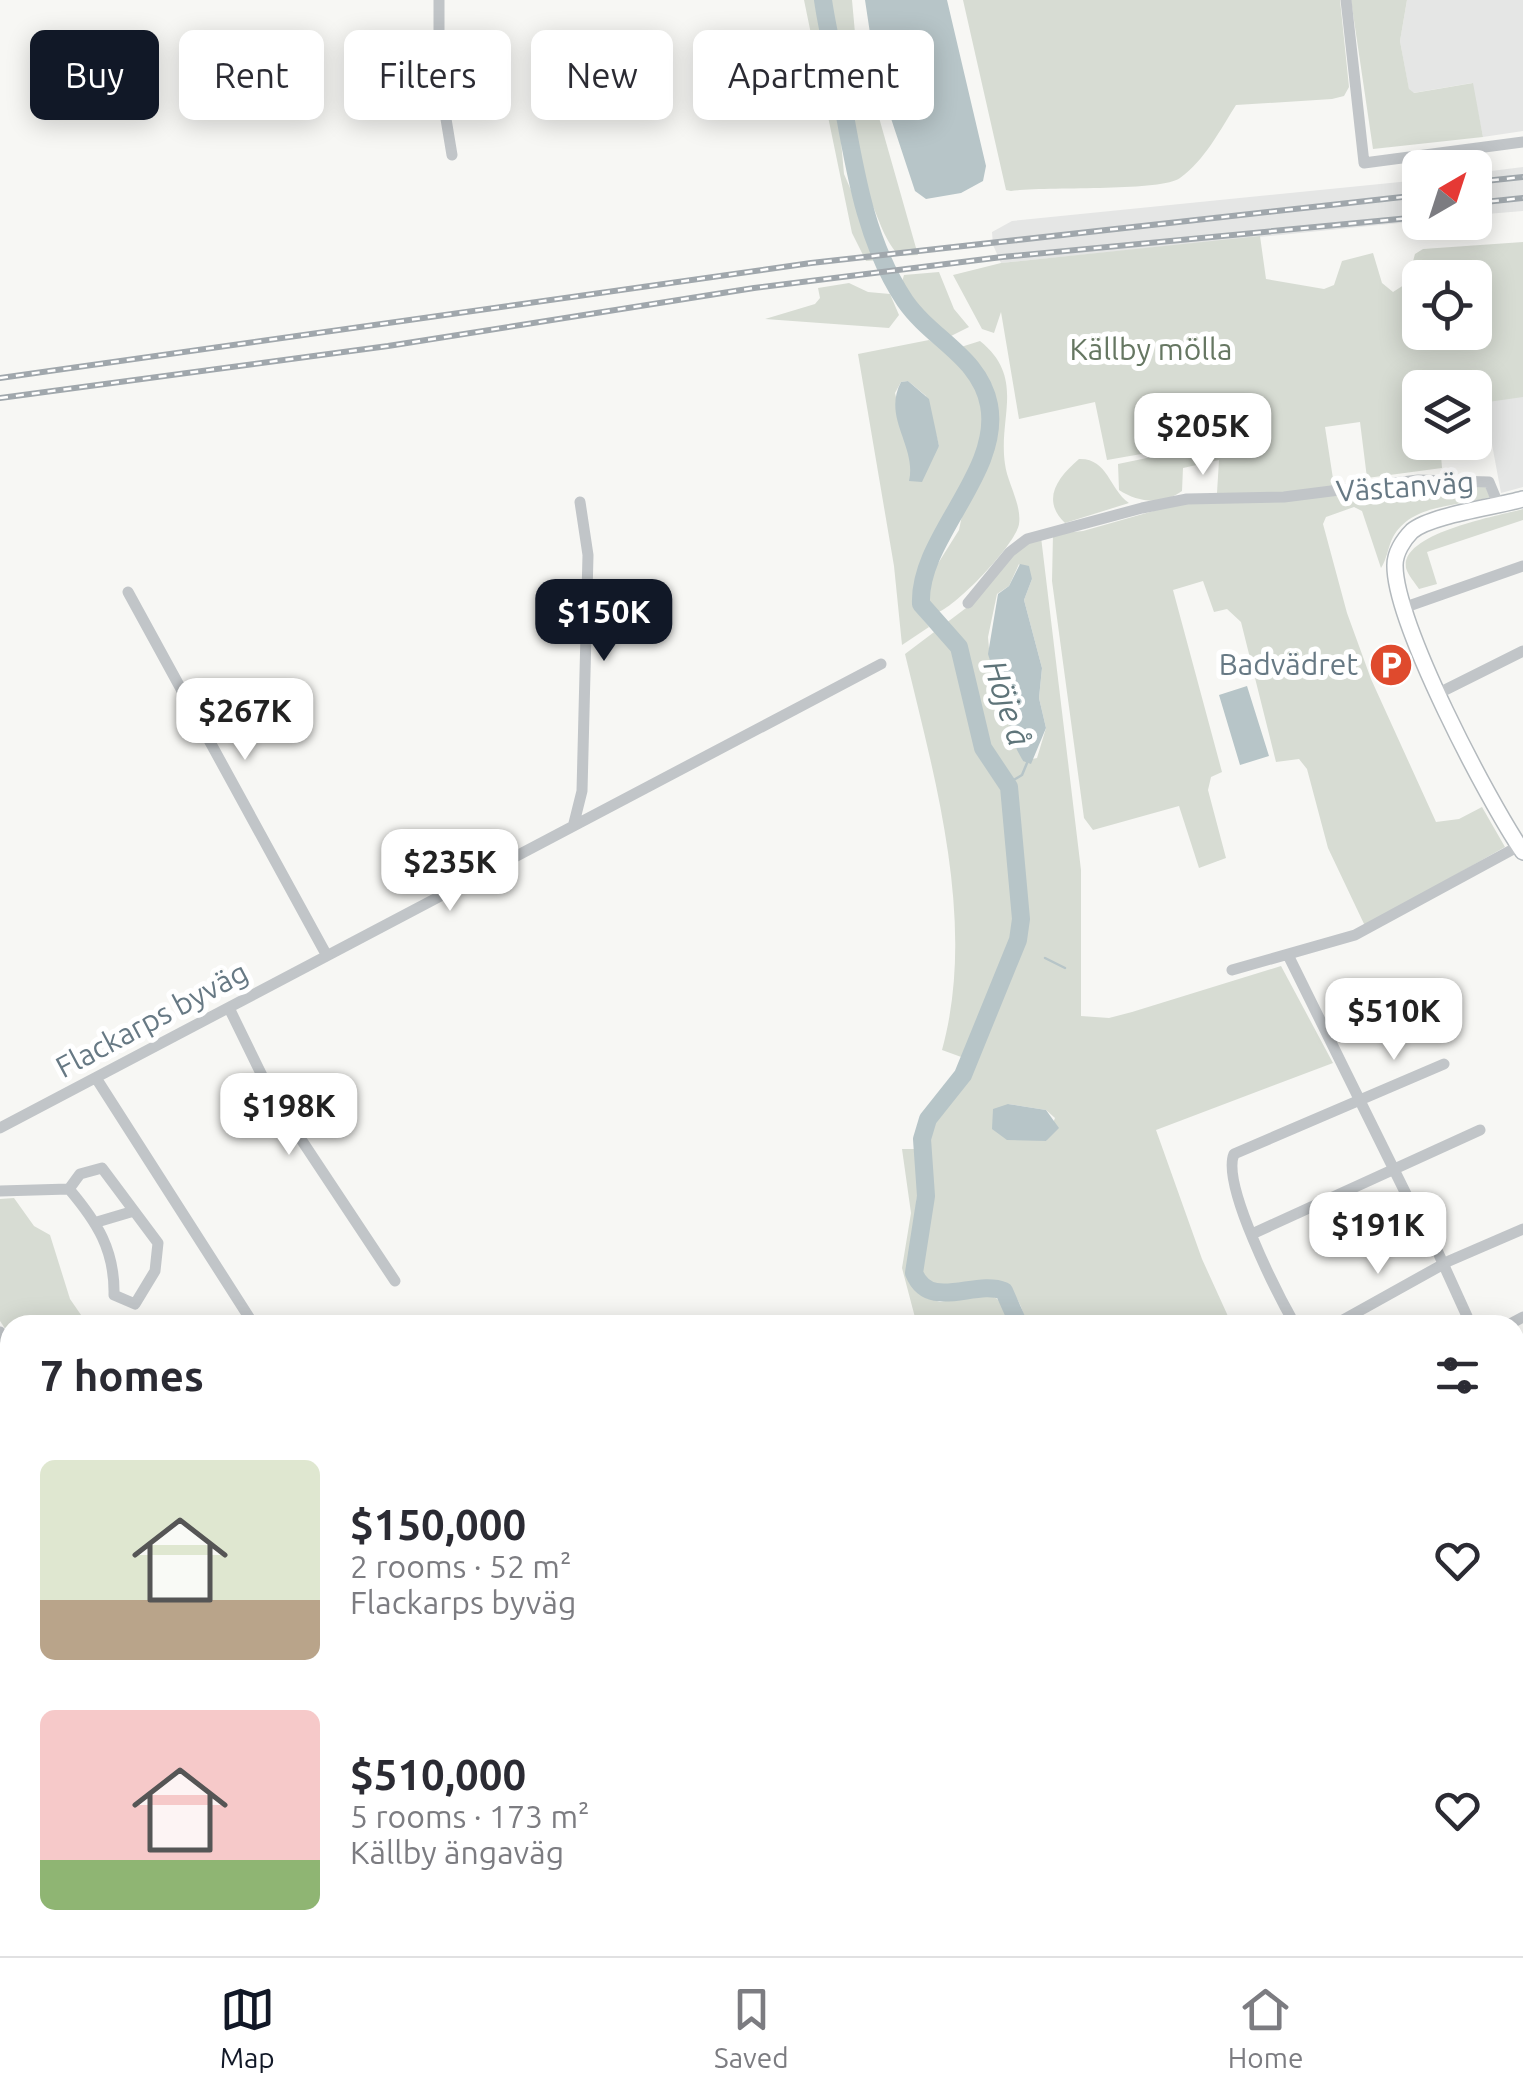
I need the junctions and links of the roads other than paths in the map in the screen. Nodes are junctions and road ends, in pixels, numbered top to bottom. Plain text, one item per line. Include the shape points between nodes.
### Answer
1 (439, 0) edge
2 (1346, 0) edge
3 (1523, 142) edge
4 (452, 154) dead end
5 (1523, 499) edge
6 (580, 502) dead end
7 (1499, 506) junction
8 (1523, 566) edge
9 (128, 592) dead end
10 (968, 604) dead end
11 (1403, 608) junction
12 (1523, 651) edge
13 (880, 664) dead end
14 (1439, 693) junction
15 (574, 823) junction
16 (1522, 849) edge
17 (326, 954) junction
18 (1288, 955) junction
19 (1232, 970) dead end
20 (230, 1010) junction
21 (1444, 1064) dead end
22 (96, 1078) junction
23 (1360, 1099) junction
24 (0, 1128) edge
25 (1480, 1130) dead end
26 (1396, 1172) junction
27 (69, 1189) junction
28 (0, 1191) edge
29 (134, 1211) junction
30 (97, 1222) junction
31 (1523, 1229) edge
32 (1252, 1234) junction
33 (1442, 1265) junction
34 (395, 1281) dead end
35 (248, 1315) edge
36 (1290, 1315) edge
37 (1352, 1315) edge
38 (1466, 1315) edge

1 - 4 street via 439,77
2 - 3 street via 1364,163
5 - 7 street, Västanväg
6 - 15 street via 588,555 582,791
7 - 10 street, Västanväg via 1489,482 1436,479 1160,504 1035,535 1010,552
7 - 11 street, Västanväg via 1420,526 1400,547 1395,561
8 - 11 street
9 - 17 street
11 - 14 street
12 - 14 street
13 - 15 street, Flackarps byväg
14 - 16 street
15 - 17 street, Flackarps byväg
16 - 18 street via 1387,920
17 - 20 street, Flackarps byväg
18 - 19 street
18 - 23 street
20 - 22 street, Flackarps byväg
20 - 34 street via 272,1094
21 - 23 street
22 - 24 street, Flackarps byväg
22 - 35 street
23 - 26 street
23 - 32 street via 1234,1154 1232,1172
25 - 26 street
26 - 32 street
26 - 33 street
27 - 28 street
27 - 29 street via 80,1174 102,1168
27 - 30 street
29 - 30 street
29 - 30 street via 160,1252 136,1304 114,1295 111,1260
31 - 33 street
32 - 36 street
33 - 37 street
33 - 38 street

